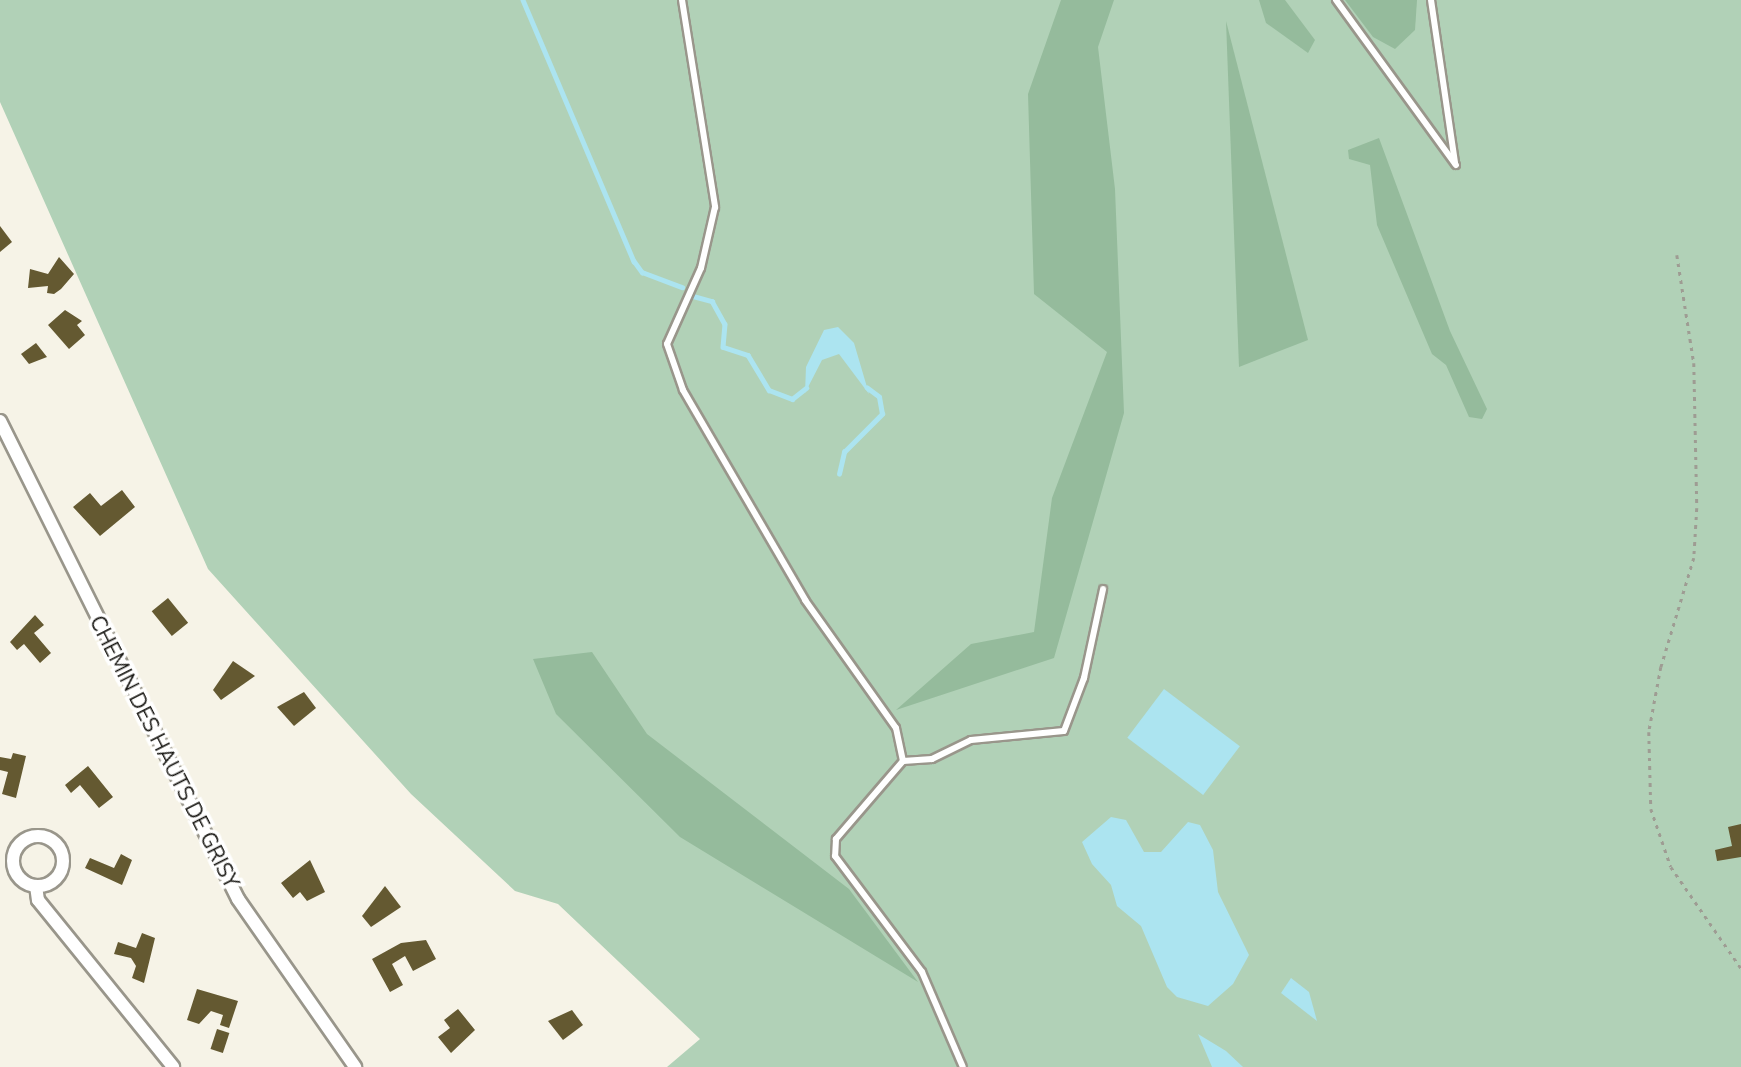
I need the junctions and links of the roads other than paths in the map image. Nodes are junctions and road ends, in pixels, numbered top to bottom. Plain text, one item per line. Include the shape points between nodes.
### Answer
1 (682, 0) edge
2 (1336, 0) edge
3 (1431, 0) edge
4 (0, 421) edge
5 (1103, 589) dead end
6 (902, 761) junction
7 (36, 886) junction
8 (173, 1067) edge
9 (355, 1067) edge
10 (963, 1067) edge

1 - 6 lane via 715,207 701,268 667,344 683,390 805,600 896,728
2 - 3 lane via 1455,165
4 - 9 street, CHEMIN DES HAUTS DE GRISY via 238,899
5 - 6 lane via 1084,678 1064,731 971,740 932,759
6 - 10 lane via 836,839 835,856 922,972
7 - 7 street via 55,879 62,866 58,846 40,836 20,843 13,855 18,876
7 - 8 street via 38,900

